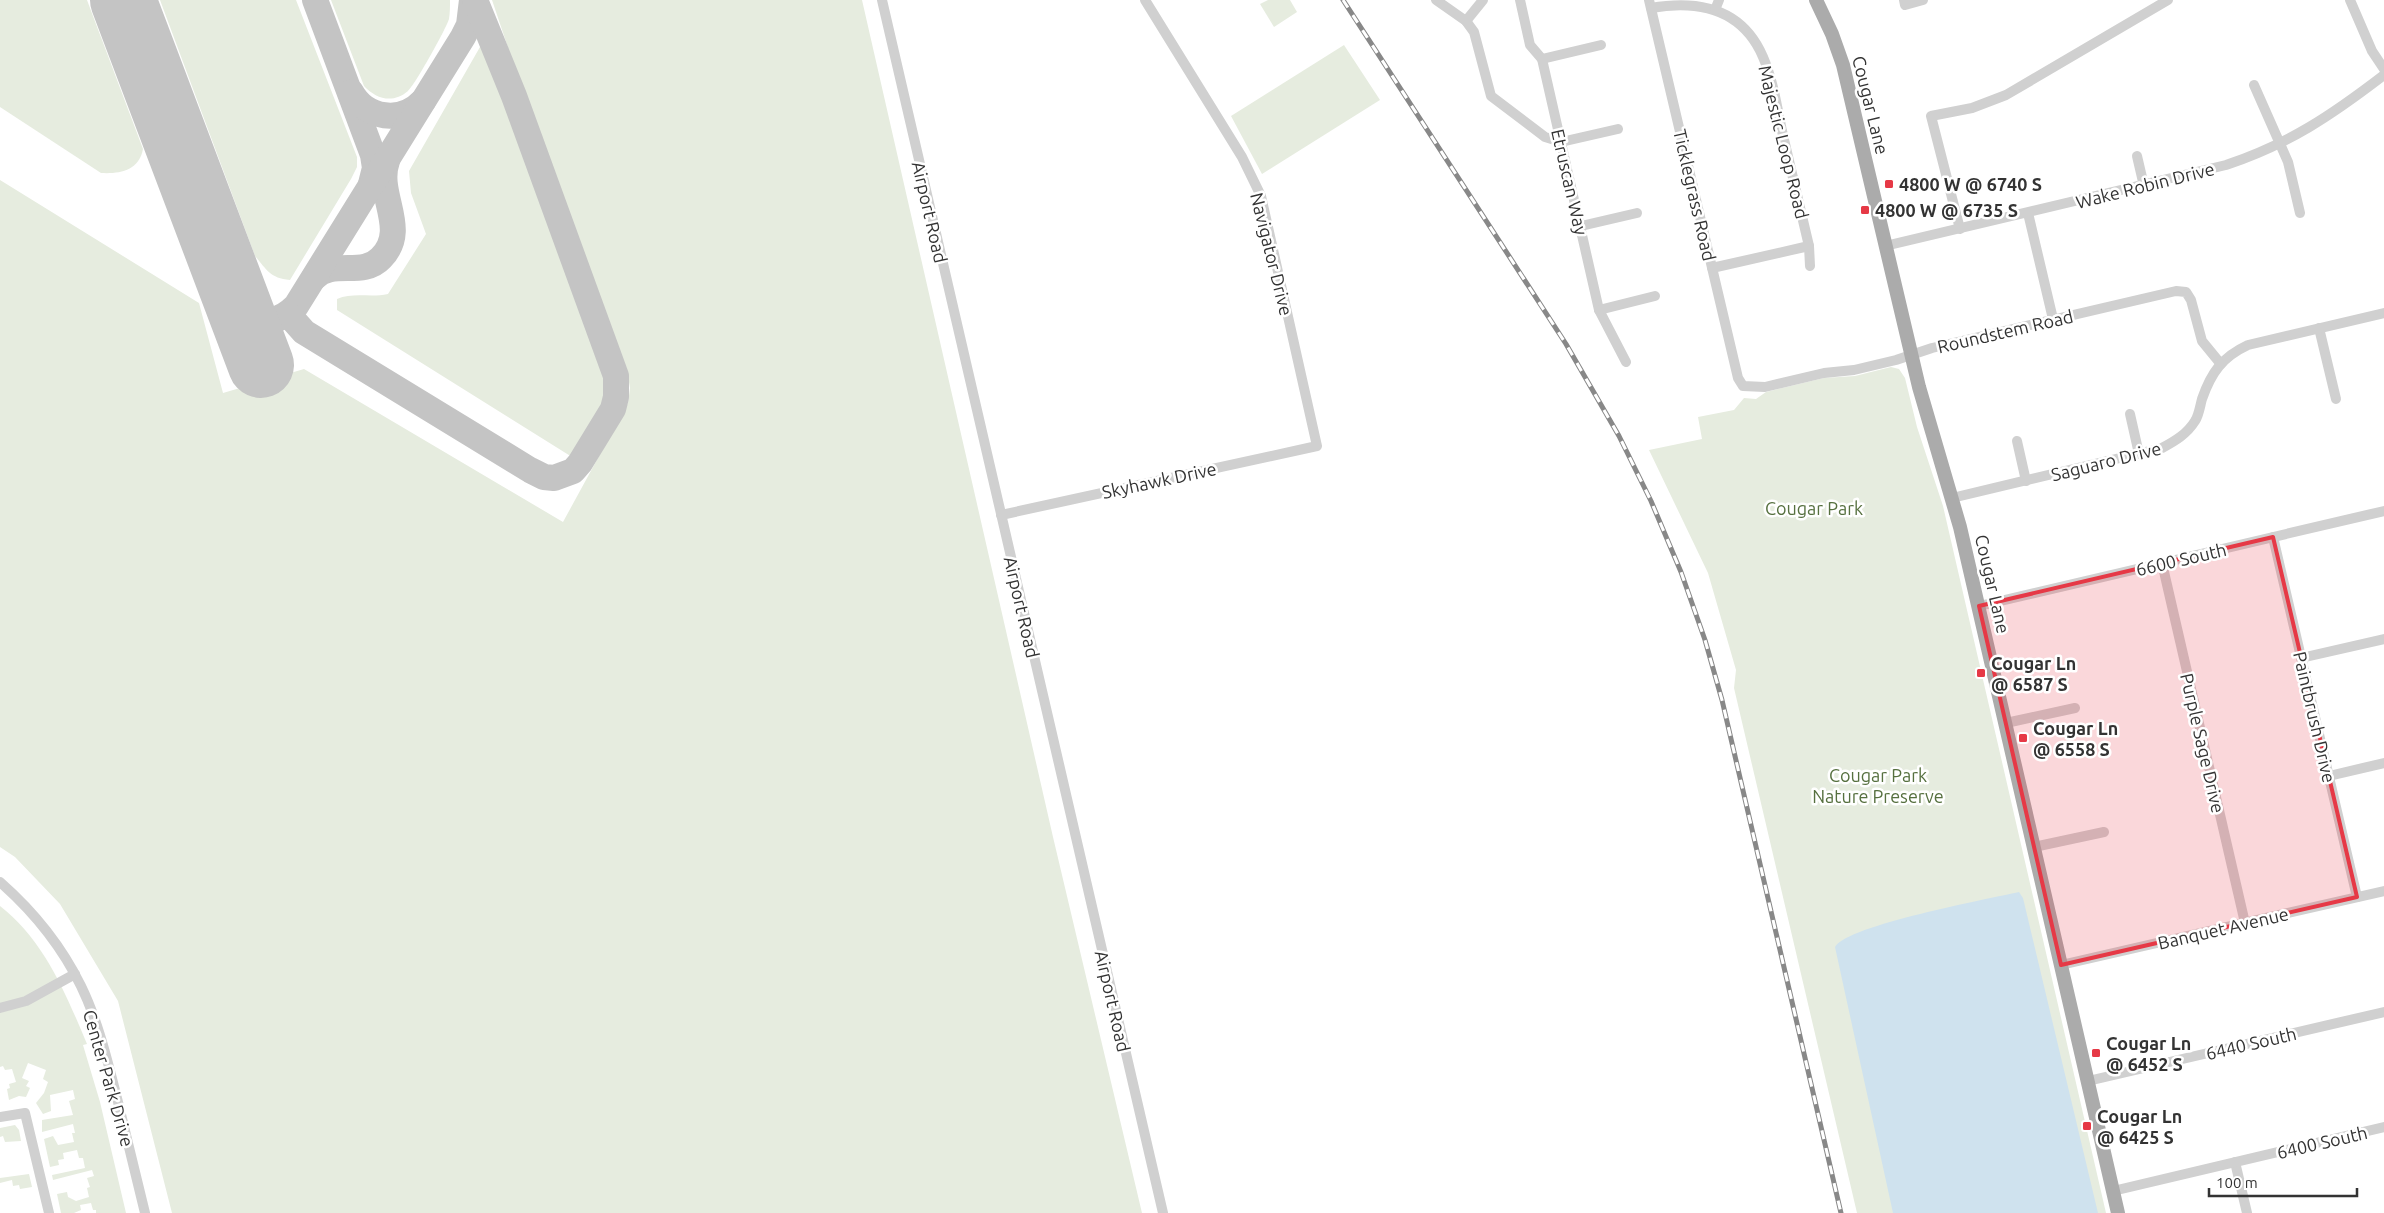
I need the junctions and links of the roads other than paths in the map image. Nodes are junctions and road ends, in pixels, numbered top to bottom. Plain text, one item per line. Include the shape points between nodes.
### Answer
1 (882, 0) edge
2 (1145, 0) edge
3 (1436, 0) edge
4 (1483, 0) edge
5 (1520, 0) edge
6 (1816, 0) edge
7 (1923, 0) edge
8 (2168, 0) edge
9 (2350, 0) edge
10 (1905, 3) edge
11 (1650, 4) edge
12 (1717, 5) edge
13 (1466, 21) junction
14 (1601, 45) dead end
15 (1542, 59) junction
16 (2384, 69) edge
17 (2384, 75) edge
18 (2254, 85) dead end
19 (1618, 129) dead end
20 (1561, 142) junction
21 (2280, 143) junction
22 (2137, 156) dead end
23 (2144, 186) junction
24 (1637, 213) dead end
25 (2028, 213) junction
26 (2300, 213) dead end
27 (1581, 226) junction
28 (1960, 228) junction
29 (1809, 246) junction
30 (1885, 246) junction
31 (1810, 266) dead end
32 (1712, 268) junction
33 (1654, 296) dead end
34 (1599, 310) junction
35 (2384, 313) edge
36 (2053, 319) junction
37 (2319, 328) junction
38 (1911, 355) junction
39 (1626, 362) dead end
40 (2220, 362) junction
41 (1746, 388) joint
42 (2336, 399) dead end
43 (2130, 414) dead end
44 (2017, 441) dead end
45 (1316, 446) joint
46 (2140, 454) junction
47 (2026, 481) junction
48 (1952, 498) junction
49 (2384, 511) edge
50 (1001, 515) junction
51 (2273, 537) junction
52 (2162, 563) junction
53 (1979, 606) junction
54 (2384, 639) edge
55 (2301, 658) junction
56 (2074, 708) dead end
57 (2006, 724) junction
58 (2384, 764) edge
59 (2329, 776) junction
60 (2104, 832) dead end
61 (2034, 847) junction
62 (0, 882) edge
63 (2384, 891) edge
64 (2357, 897) junction
65 (2245, 923) junction
66 (2062, 965) junction
67 (75, 974) junction
68 (0, 1008) edge
69 (2384, 1012) edge
70 (2088, 1081) junction
71 (0, 1117) edge
72 (2384, 1127) edge
73 (2235, 1162) junction
74 (2113, 1191) junction
75 (49, 1213) edge
76 (145, 1213) edge
77 (1163, 1213) edge
78 (2118, 1213) edge
79 (2247, 1213) edge

1 - 50 street, Airport Road
2 - 45 street, Navigator Drive via 1242,157 1260,196
3 - 13 street
4 - 13 street
5 - 15 street, Etruscan Way via 1530,45
6 - 30 main road, Cougar Lane via 1843,65
7 - 10 street
8 - 28 street via 2006,95 1972,108 1931,116
9 - 16 street via 2372,51
11 - 12 street, Majestic Loop Road
11 - 32 street, Ticklegrass Road
12 - 29 street, Majestic Loop Road via 1747,32 1767,66
13 - 20 street via 1474,32 1491,96 1546,137
14 - 15 street
15 - 20 street, Etruscan Way
17 - 21 street, Wake Robin Drive via 2332,115
18 - 21 street
19 - 20 street
20 - 27 street, Etruscan Way
21 - 23 street, Wake Robin Drive via 2226,165
21 - 26 street
22 - 23 street
23 - 25 street, Wake Robin Drive
24 - 27 street
25 - 28 street, Wake Robin Drive
25 - 36 street
27 - 34 street, Etruscan Way
28 - 30 street, Wake Robin Drive
29 - 31 street, Majestic Loop Road
29 - 32 street
30 - 38 main road, Cougar Lane
32 - 41 street, Ticklegrass Road via 1738,378
33 - 34 street
34 - 39 street, Etruscan Way
35 - 37 street, Saguaro Drive
36 - 38 street, Roundstem Road
36 - 40 street, Roundstem Road via 2164,293 2186,292 2202,341
37 - 40 street, Saguaro Drive via 2248,345
37 - 42 street
38 - 41 street, Roundstem Road via 1854,370
38 - 48 main road, Cougar Lane
40 - 46 street, Saguaro Drive via 2205,389 2196,420 2186,433 2162,448
43 - 46 street
44 - 47 street
45 - 50 street, Skyhawk Drive
46 - 47 street, Saguaro Drive
47 - 48 street, Saguaro Drive
48 - 53 main road, Cougar Lane
49 - 51 street, 6600 South
50 - 77 street, Airport Road
51 - 52 street, 6600 South
51 - 55 street, Paintbrush Drive
52 - 53 street, 6600 South
52 - 65 street, Purple Sage Drive
53 - 57 main road, Cougar Lane
54 - 55 street
55 - 59 street, Paintbrush Drive
56 - 57 street
57 - 61 main road, Cougar Lane
58 - 59 street
59 - 64 street, Paintbrush Drive
60 - 61 street
61 - 66 main road, Cougar Lane
62 - 67 street, Center Park Drive via 42,925
63 - 64 street, Banquet Avenue
64 - 65 street, Banquet Avenue
65 - 66 street, Banquet Avenue
66 - 70 main road, Cougar Lane
67 - 68 street via 26,1001
67 - 76 street, Center Park Drive via 102,1039
69 - 70 street, 6440 South
70 - 74 main road, Cougar Lane
71 - 75 street via 25,1113
72 - 73 street, 6400 South
73 - 74 street, 6400 South
73 - 79 street
74 - 78 main road, Cougar Lane

